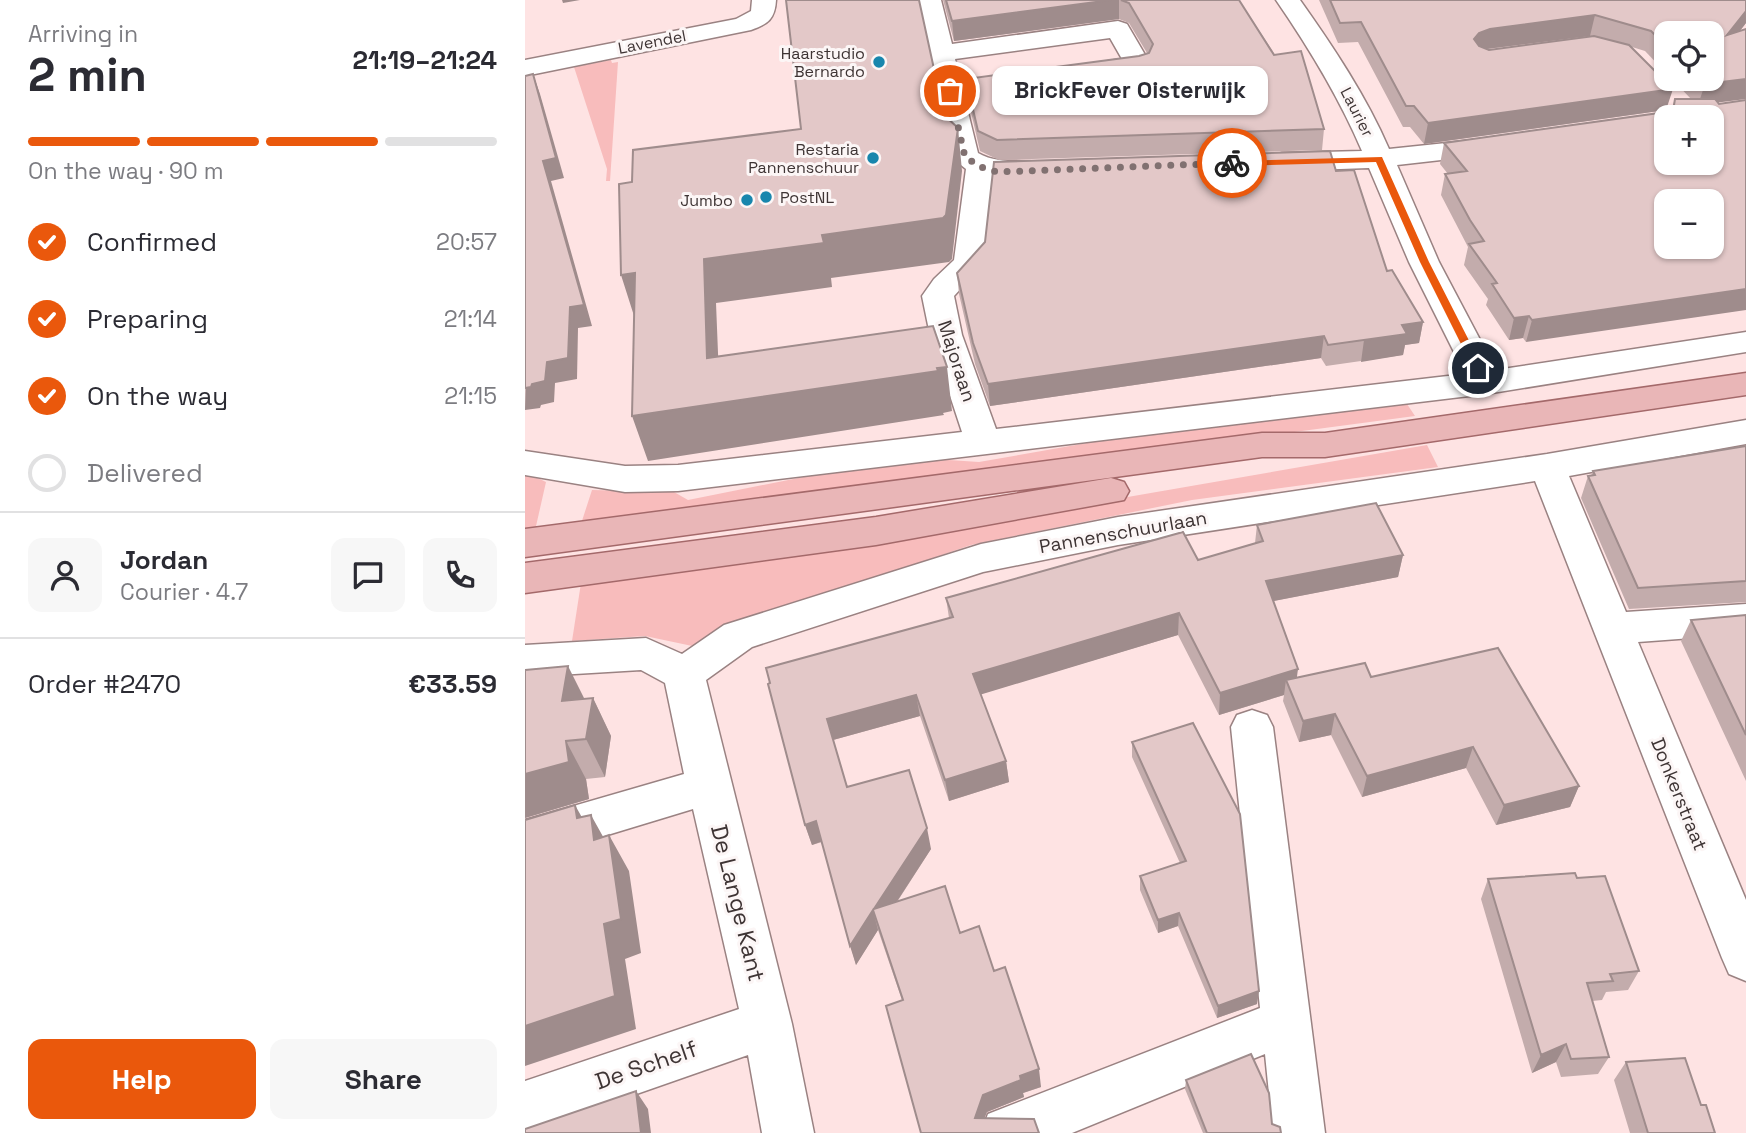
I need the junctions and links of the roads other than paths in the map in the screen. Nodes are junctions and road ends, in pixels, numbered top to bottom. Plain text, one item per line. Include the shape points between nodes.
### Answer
1 (764, 0) edge
2 (929, 0) edge
3 (1288, 0) edge
4 (941, 53) junction
5 (525, 68) edge
6 (1071, 74) edge
7 (1521, 142) edge
8 (1379, 159) junction
9 (1252, 163) edge
10 (981, 167) junction
11 (1076, 169) edge
12 (1746, 342) edge
13 (1486, 383) junction
14 (1746, 384) edge
15 (1746, 432) edge
16 (983, 441) junction
17 (1325, 445) junction
18 (525, 463) edge
19 (1547, 467) junction
20 (525, 543) edge
21 (525, 578) edge
22 (1746, 619) edge
23 (1612, 629) junction
24 (525, 661) edge
25 (684, 674) junction
26 (1252, 727) dead end
27 (709, 785) junction
28 (525, 840) edge
29 (1746, 958) edge
30 (1285, 1022) junction
31 (768, 1024) junction
32 (525, 1107) edge
33 (788, 1133) edge
34 (1007, 1133) edge
35 (1299, 1133) edge

1 - 5 street, Lavendel via 762,14 742,25
2 - 4 street
3 - 8 street, Laurier via 1324,52
4 - 6 street via 1118,29 1138,65
4 - 10 street via 963,89 965,157
7 - 8 street
8 - 9 street
8 - 13 street, Laurier via 1424,262
10 - 11 street via 997,172
10 - 16 street, Majoraan via 969,263 938,296 946,335
12 - 13 street
13 - 16 street
14 - 17 main road
15 - 19 street, Pannenschuurlaan
16 - 18 street via 678,478 625,479
17 - 20 main road via 1262,445
17 - 21 main road via 1269,464 876,531
19 - 23 street, Donkerstraat
19 - 25 street, Pannenschuurlaan via 1118,531 981,558 738,636
22 - 23 street
23 - 29 street, Donkerstraat
24 - 25 street via 646,654
25 - 27 street, De Lange Kant
26 - 30 street
27 - 28 street
27 - 31 street, De Lange Kant
30 - 34 street
30 - 35 street
31 - 32 street, De Schelf
31 - 33 street, De Lange Kant

